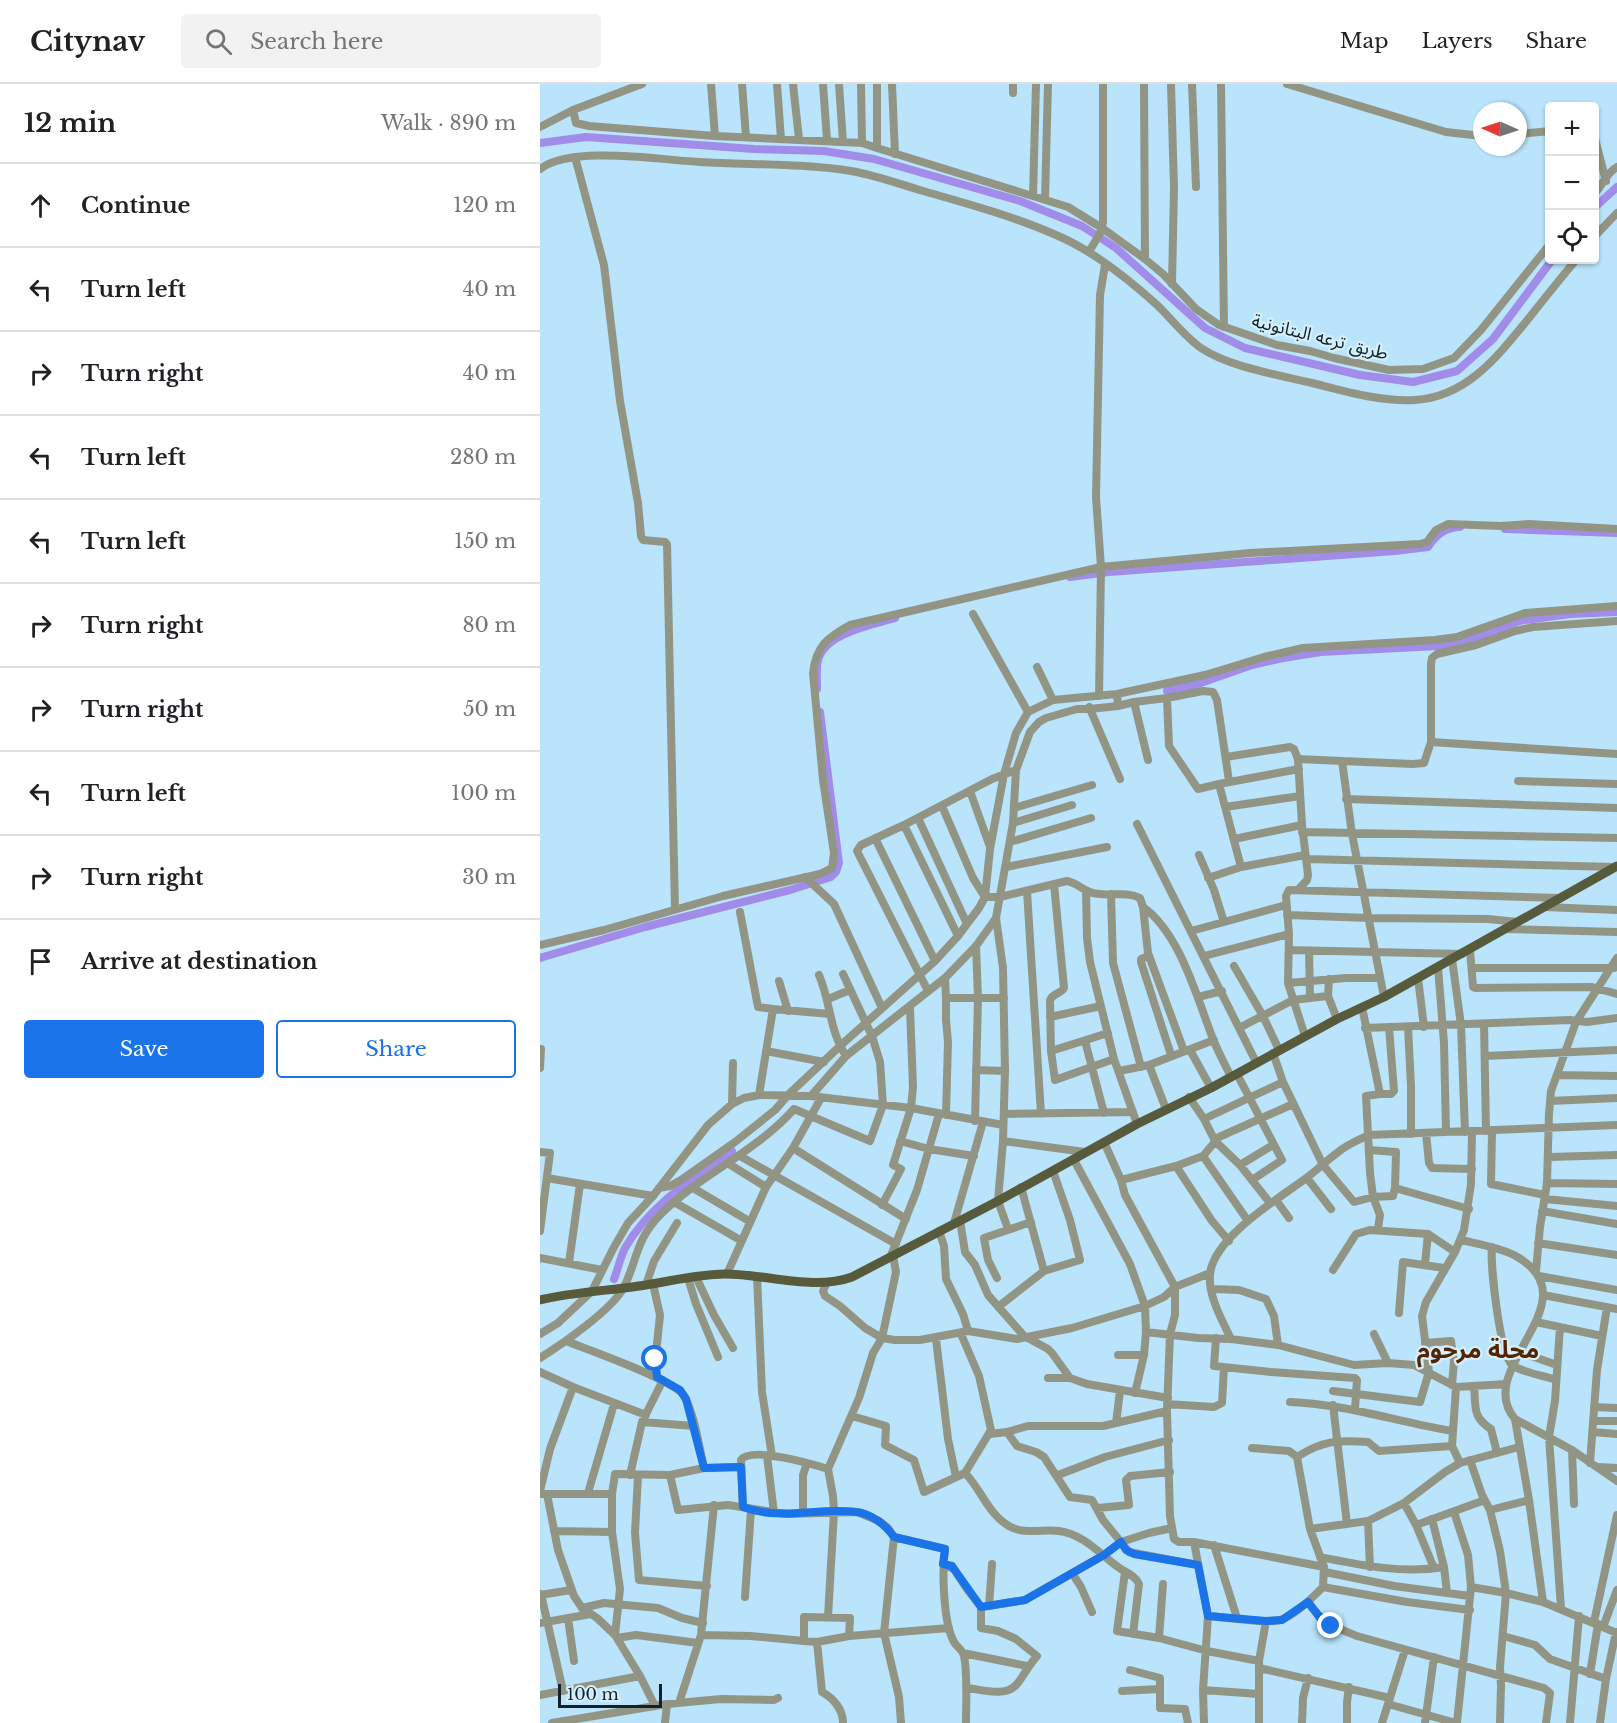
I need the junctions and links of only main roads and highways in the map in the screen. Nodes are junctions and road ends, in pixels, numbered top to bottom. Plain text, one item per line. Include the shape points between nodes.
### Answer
1 (1616, 867) edge
2 (540, 1300) edge

1 - 2 main road via 1384,997 852,1276 827,1282 726,1274

